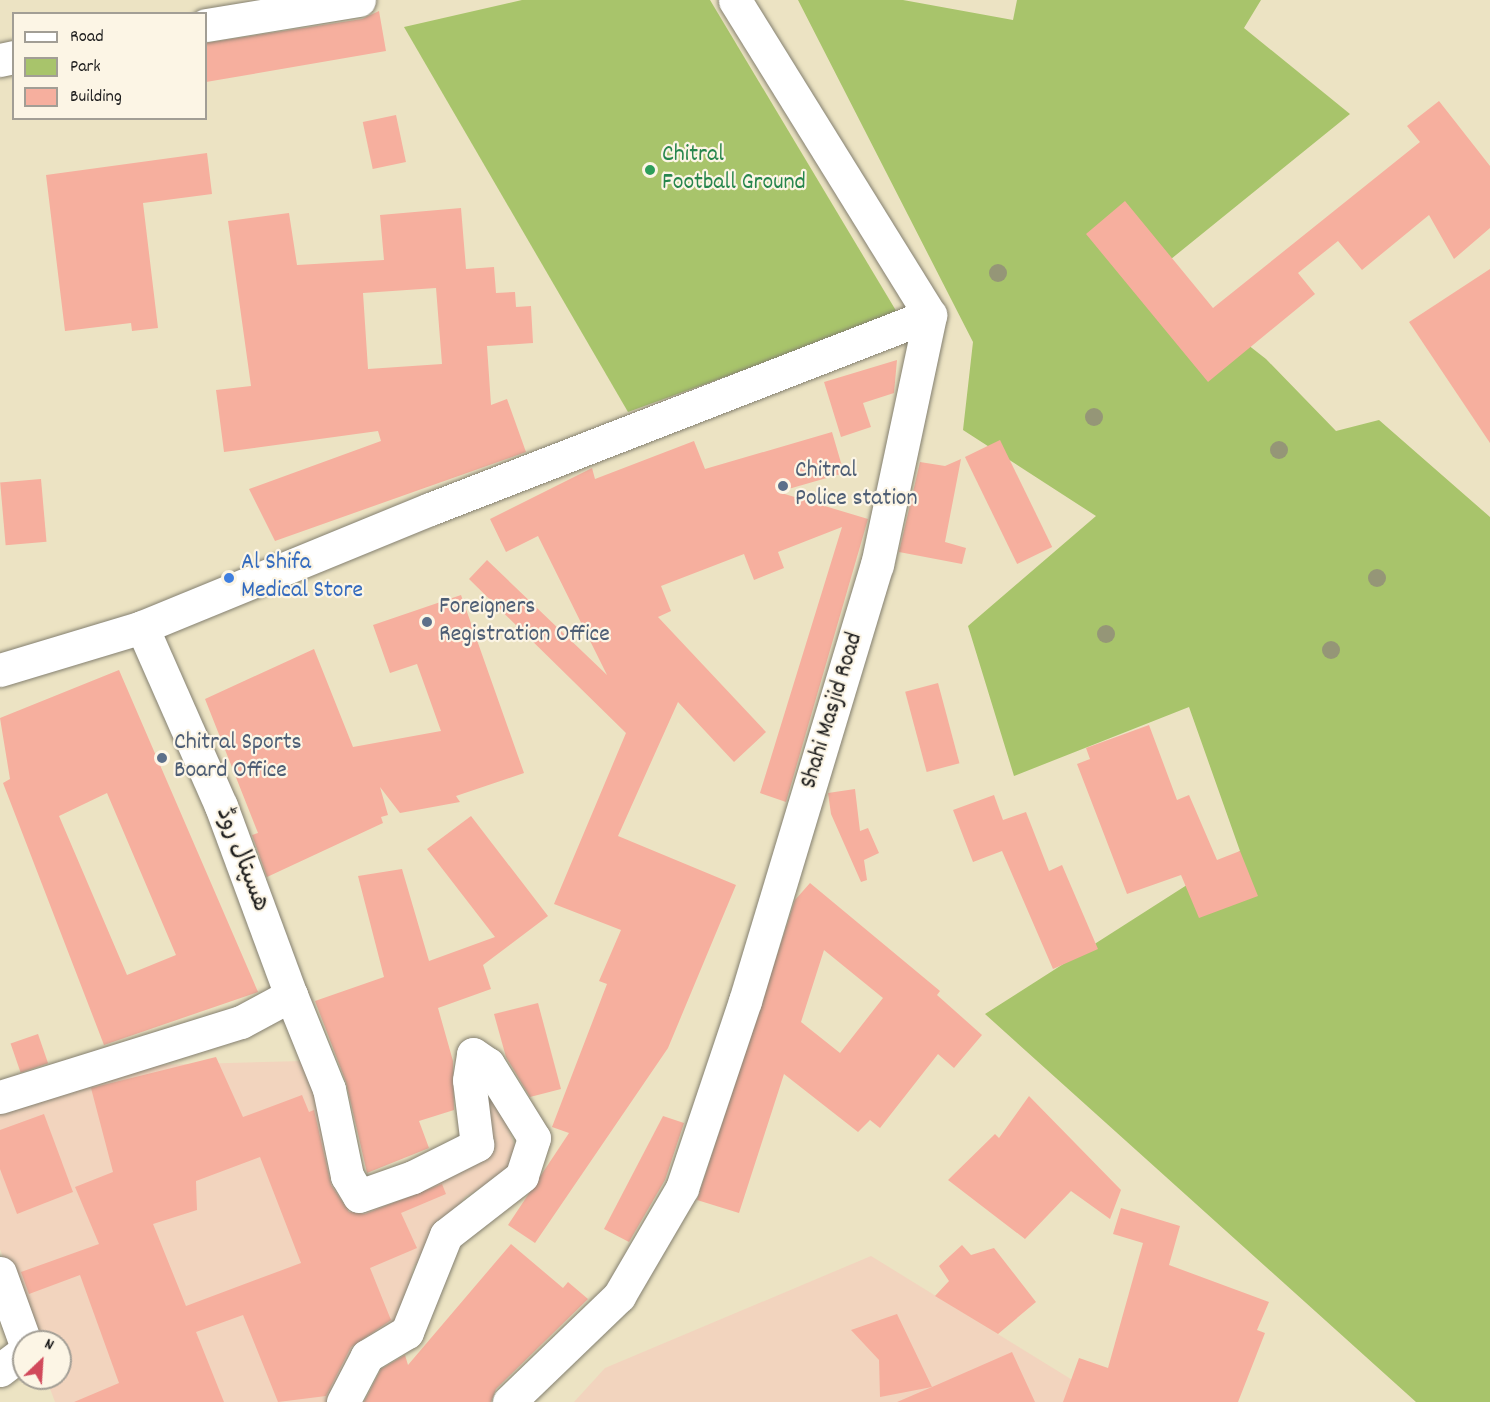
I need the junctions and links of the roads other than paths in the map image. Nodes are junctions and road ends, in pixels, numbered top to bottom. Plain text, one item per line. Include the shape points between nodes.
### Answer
1 (359, 0) edge
2 (735, 0) edge
3 (207, 25) edge
4 (930, 315) junction
5 (142, 627) junction
6 (0, 670) edge
7 (291, 995) junction
8 (0, 1097) edge
9 (0, 1273) edge
10 (21, 1330) edge
11 (343, 1402) edge
12 (509, 1402) edge

1 - 3 street
2 - 4 street
4 - 5 street via 430,509
4 - 12 street, Shahi Masjid Road via 877,565 745,1001 682,1188 619,1296
5 - 6 street
5 - 7 street, ھسپتال روڈ via 221,806
7 - 8 street via 241,1022
7 - 11 street, ھسپتال روڈ via 329,1089 347,1176 359,1196 413,1177 477,1145 469,1080 473,1054 488,1064 534,1138 522,1176 446,1235 407,1332 367,1356
9 - 10 street

